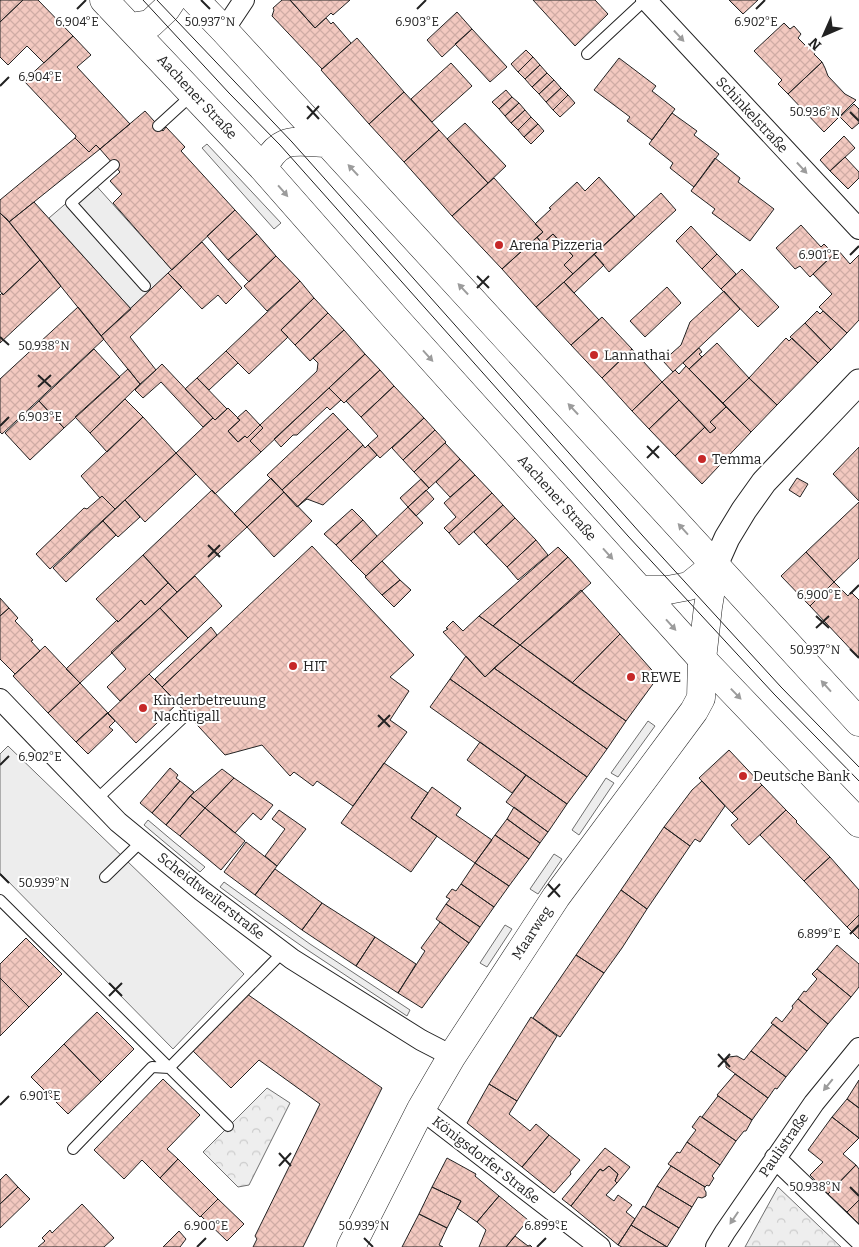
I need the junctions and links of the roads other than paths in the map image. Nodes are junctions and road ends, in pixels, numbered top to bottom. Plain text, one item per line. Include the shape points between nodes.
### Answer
1 (104, 0) edge
2 (172, 0) edge
3 (195, 0) edge
4 (244, 0) edge
5 (645, 0) edge
6 (130, 27) junction
7 (224, 30) junction
8 (587, 54) dead end
9 (193, 94) junction
10 (158, 126) dead end
11 (327, 142) junction
12 (114, 165) dead end
13 (262, 168) junction
14 (859, 229) edge
15 (145, 286) dead end
16 (859, 382) edge
17 (715, 565) junction
18 (640, 590) junction
19 (702, 659) junction
20 (0, 699) edge
21 (185, 716) dead end
22 (859, 722) edge
23 (97, 799) junction
24 (859, 823) edge
25 (142, 841) junction
26 (105, 878) dead end
27 (0, 900) edge
28 (283, 952) junction
29 (859, 1048) edge
30 (452, 1056) junction
31 (169, 1068) junction
32 (421, 1109) junction
33 (228, 1126) dead end
34 (73, 1148) dead end
35 (775, 1158) junction
36 (859, 1239) edge
37 (352, 1247) edge
38 (600, 1247) edge
39 (716, 1247) edge

1 - 6 main road, Aachener Straße
2 - 6 main road via 150,24
3 - 7 main road
4 - 7 street
5 - 8 lane
5 -> 14 street, Schinkelstraße
6 - 9 main road, Aachener Straße
7 - 11 main road
9 - 10 lane
9 - 13 main road, Aachener Straße
11 - 13 main road via 280,145 271,152
17 -> 11 main road
12 - 15 lane via 71,203
13 -> 18 main road, Aachener Straße
16 - 17 street via 764,482 727,538
17 - 18 main road via 689,586
17 - 19 main road, Maarweg
22 -> 17 main road
18 -> 19 main road, Aachener Straße
19 -> 24 main road, Aachener Straße
19 - 30 main road, Maarweg via 700,698 694,711 556,897
20 - 23 street, Scheidtweilerstraße
21 - 23 lane
23 - 25 street, Scheidtweilerstraße
25 - 26 lane
25 - 28 street, Scheidtweilerstraße
27 - 31 lane
28 - 30 street, Scheidtweilerstraße via 421,1040
28 - 31 lane
29 -> 35 street, Paulistraße
30 - 32 main road, Maarweg
31 - 33 lane
31 - 34 lane via 152,1067
32 - 37 main road, Maarweg
32 - 38 street, Königsdorfer Straße
35 - 36 street
35 -> 39 street, Paulistraße

